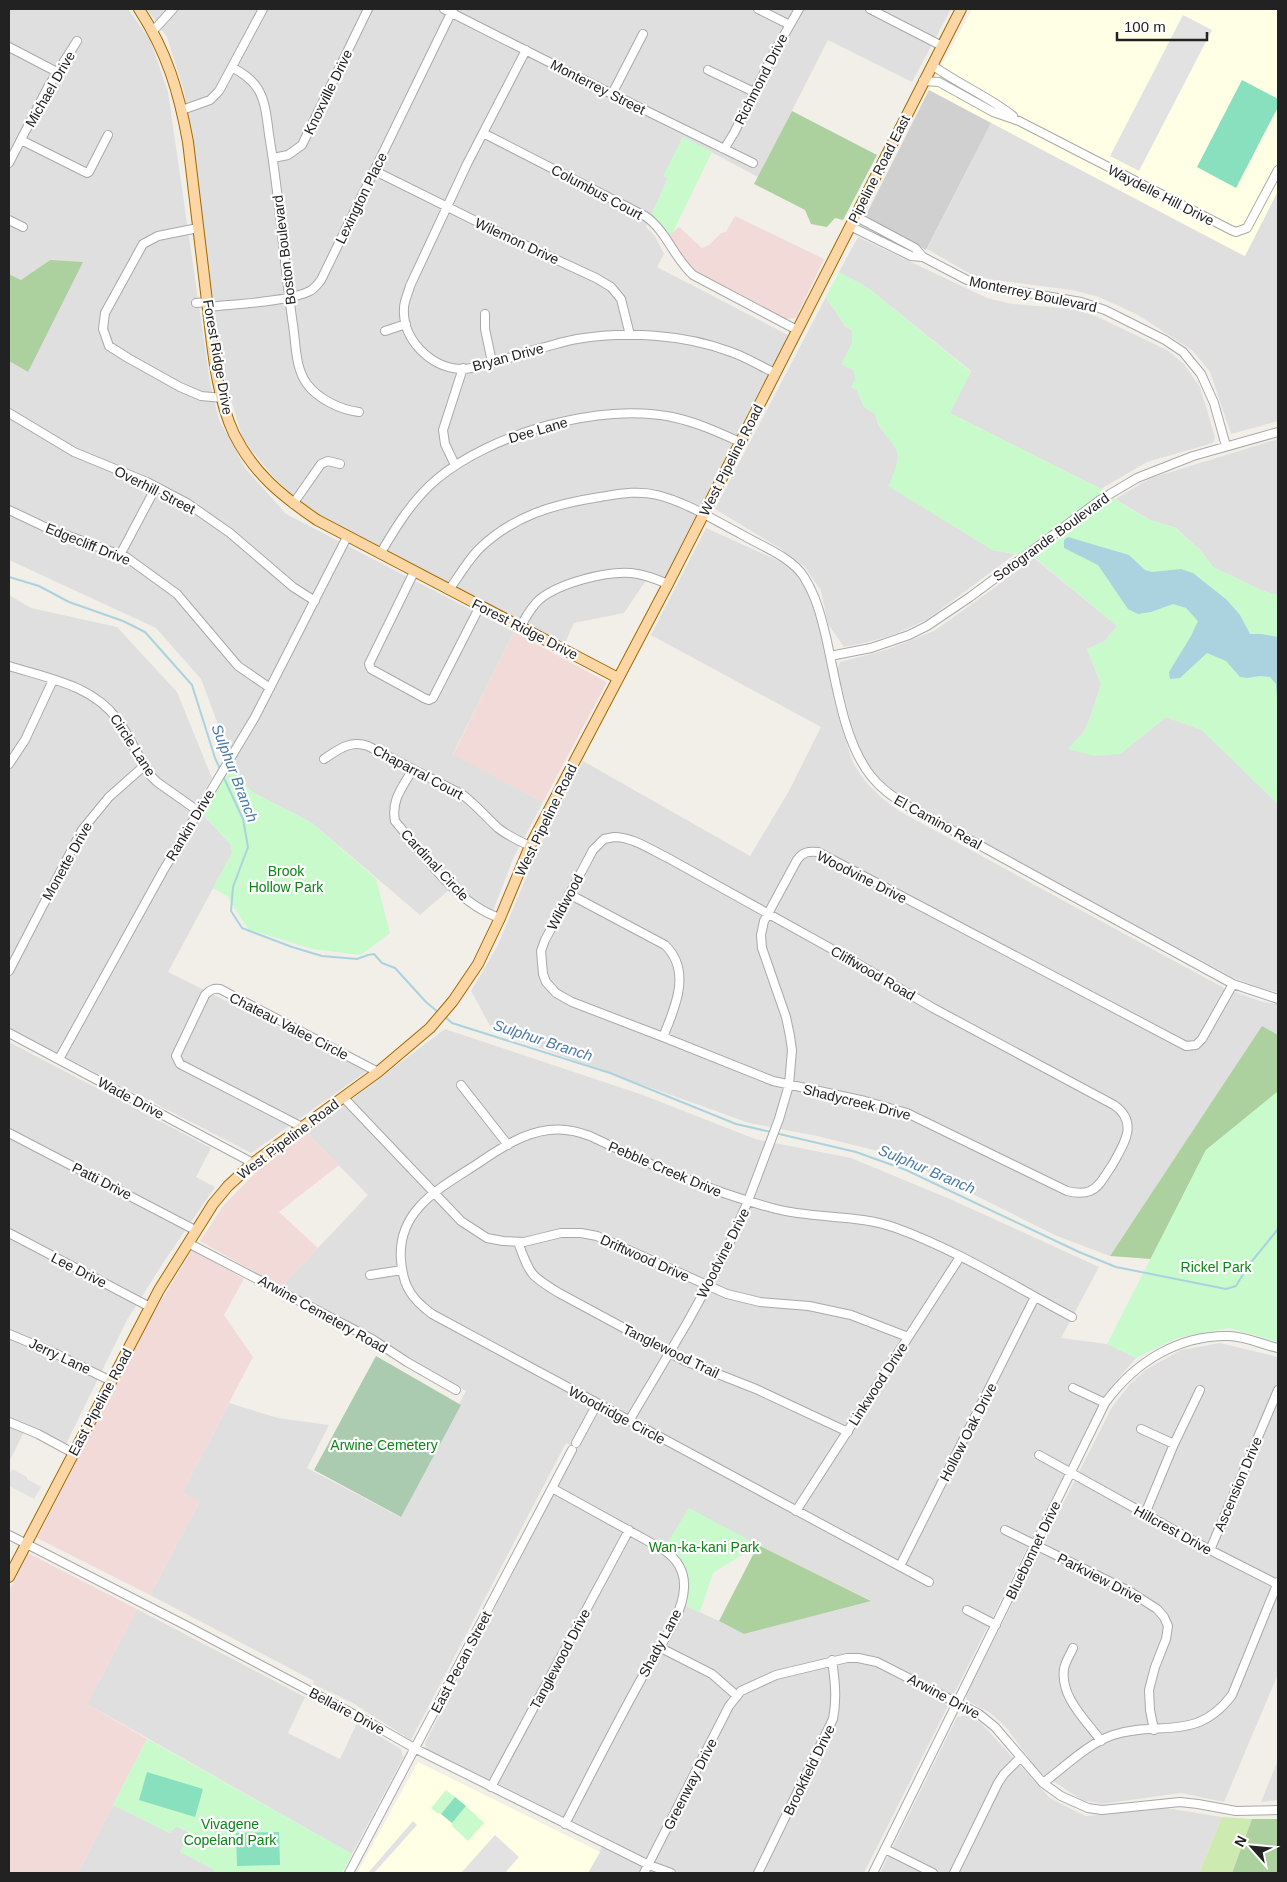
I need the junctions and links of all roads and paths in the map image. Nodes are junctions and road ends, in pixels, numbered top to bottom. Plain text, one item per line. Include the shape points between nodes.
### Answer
1 (139, 9) edge
2 (173, 9) edge
3 (263, 9) edge
4 (368, 9) edge
5 (758, 9) edge
6 (799, 9) edge
7 (870, 9) edge
8 (961, 9) edge
9 (450, 10) edge
10 (790, 24) junction
11 (153, 30) junction
12 (643, 34) dead end
13 (77, 41) dead end
14 (942, 46) junction
15 (9, 47) edge
16 (526, 50) junction
17 (932, 65) junction
18 (232, 67) junction
19 (708, 70) dead end
20 (57, 72) junction
21 (924, 81) junction
22 (754, 92) junction
23 (612, 94) junction
24 (182, 110) junction
25 (1019, 121) junction
26 (483, 133) junction
27 (108, 135) dead end
28 (21, 140) junction
29 (722, 148) junction
30 (273, 158) junction
31 (9, 163) edge
32 (753, 163) dead end
33 (1278, 170) edge
34 (375, 171) junction
35 (446, 207) junction
36 (855, 216) junction
37 (9, 220) edge
38 (850, 226) junction
39 (23, 228) dead end
40 (198, 228) junction
41 (923, 257) junction
42 (289, 297) junction
43 (196, 304) dead end
44 (208, 304) junction
45 (485, 314) dead end
46 (406, 324) junction
47 (797, 330) junction
48 (385, 331) dead end
49 (630, 335) junction
50 (492, 362) junction
51 (463, 368) junction
52 (775, 373) junction
53 (223, 398) junction
54 (359, 412) dead end
55 (9, 413) edge
56 (1278, 432) edge
57 (740, 442) junction
58 (1226, 446) junction
59 (340, 464) dead end
60 (455, 466) junction
61 (156, 486) junction
62 (293, 504) junction
63 (9, 510) edge
64 (703, 514) junction
65 (347, 537) junction
66 (380, 554) junction
67 (120, 555) junction
68 (414, 572) junction
69 (668, 584) junction
70 (449, 590) junction
71 (315, 601) junction
72 (480, 606) junction
73 (520, 627) junction
74 (830, 656) junction
75 (9, 666) edge
76 (618, 678) junction
77 (53, 680) junction
78 (270, 688) junction
79 (324, 758) dead end
80 (9, 764) edge
81 (144, 766) junction
82 (412, 769) junction
83 (198, 811) junction
84 (614, 837) joint
85 (530, 846) junction
86 (569, 894) junction
87 (769, 913) junction
88 (500, 918) junction
89 (9, 970) edge
90 (546, 982) joint
91 (1233, 984) junction
92 (1278, 998) edge
93 (9, 1033) edge
94 (663, 1036) junction
95 (59, 1060) junction
96 (378, 1072) junction
97 (461, 1085) dead end
98 (789, 1085) junction
99 (343, 1097) junction
100 (1126, 1120) joint
101 (302, 1127) junction
102 (9, 1133) edge
103 (508, 1145) junction
104 (253, 1163) junction
105 (434, 1194) junction
106 (748, 1201) junction
107 (196, 1230) junction
108 (9, 1233) edge
109 (518, 1242) junction
110 (188, 1243) junction
111 (960, 1257) junction
112 (402, 1270) junction
113 (370, 1275) dead end
114 (708, 1285) junction
115 (1035, 1297) junction
116 (150, 1306) junction
117 (1072, 1316) dead end
118 (9, 1334) edge
119 (908, 1337) junction
120 (1278, 1348) edge
121 (669, 1353) junction
122 (111, 1381) junction
123 (1073, 1388) dead end
124 (456, 1390) dead end
125 (1200, 1390) dead end
126 (1278, 1390) edge
127 (1105, 1403) junction
128 (597, 1404) junction
129 (629, 1421) junction
130 (9, 1422) edge
131 (1141, 1429) dead end
132 (848, 1432) junction
133 (576, 1443) dead end
134 (1174, 1444) junction
135 (572, 1450) dead end
136 (73, 1453) junction
137 (1039, 1455) dead end
138 (1070, 1474) junction
139 (552, 1488) junction
140 (796, 1511) junction
141 (1145, 1514) junction
142 (628, 1530) junction
143 (1005, 1530) dead end
144 (9, 1535) edge
145 (26, 1544) junction
146 (1035, 1545) junction
147 (1210, 1550) junction
148 (900, 1566) junction
149 (9, 1577) edge
150 (929, 1582) dead end
151 (1278, 1583) edge
152 (967, 1610) dead end
153 (996, 1625) junction
154 (659, 1647) junction
155 (1073, 1648) dead end
156 (832, 1660) junction
157 (737, 1696) junction
158 (958, 1702) junction
159 (1154, 1730) junction
160 (1101, 1741) junction
161 (416, 1749) junction
162 (1021, 1757) junction
163 (1043, 1783) junction
164 (491, 1787) junction
165 (1278, 1810) edge
166 (565, 1824) junction
167 (885, 1849) junction
168 (649, 1865) junction
169 (349, 1873) edge
170 (644, 1873) edge
171 (671, 1873) edge
172 (758, 1873) edge
173 (873, 1873) edge
174 (934, 1873) edge
175 (954, 1873) edge

1 - 11 main road, Forest Ridge Drive
2 - 11 street
3 - 18 street
4 - 30 street, Knoxville Drive via 302,145 288,155
5 - 10 street
6 - 10 street, Richmond Drive
7 - 14 street
8 - 14 main road, Pipeline Road East
9 - 16 street, Monterrey Street
9 - 34 street, Lexington Place
10 - 22 street, Richmond Drive
11 - 24 main road, Forest Ridge Drive via 168,63
12 - 23 street
13 - 20 street, Michael Drive
14 - 17 main road, Pipeline Road East
15 - 20 street
16 - 23 street, Monterrey Street
16 - 26 street, Bryan Drive
17 - 21 main road, Pipeline Road East
17 - 25 street, Waydelle Hill Drive via 998,104
18 - 24 street via 210,100
18 - 30 street, Boston Boulevard via 259,90
19 - 22 street
20 - 28 street, Michael Drive
21 - 25 street, Waydelle Hill Drive via 939,82 994,112
21 - 36 main road, Pipeline Road East
22 - 29 street, Richmond Drive via 734,133
23 - 29 street, Monterrey Street
24 - 40 main road, Forest Ridge Drive
25 - 33 street, Waydelle Hill Drive via 1236,232 1247,228
26 - 35 street, Bryan Drive
26 - 47 street, Columbus Court via 646,216 693,276
27 - 28 street via 87,173
28 - 31 street, Michael Drive
29 - 32 street, Monterrey Street
30 - 42 street, Boston Boulevard
34 - 35 street, Wilemon Drive
34 - 42 street, Lexington Place via 321,280 311,290
35 - 46 street, Bryan Drive via 405,300
35 - 49 street, Wilemon Drive via 611,287 621,299
36 - 38 main road, Pipeline Road East
36 - 41 street, Monterrey Boulevard via 915,248
37 - 39 street
38 - 41 street, Monterrey Boulevard via 911,256
38 - 47 main road, Pipeline Road East
40 - 44 main road, Forest Ridge Drive
40 - 53 street via 158,236 143,244 106,313 103,329 109,346 128,358 201,396
41 - 58 street, Monterrey Boulevard via 967,280 1081,302 1105,310 1176,347 1192,360 1201,374 1214,403
42 - 44 street, Lexington Place
42 - 54 street, Boston Boulevard via 299,367 307,384 335,405
43 - 44 street, Lexington Place
44 - 53 main road, Forest Ridge Drive
45 - 50 street
46 - 48 street
46 - 51 street, Bryan Drive via 415,344 426,356 445,365
47 - 52 main road, West Pipeline Road
49 - 50 street, Bryan Drive via 576,339
49 - 52 street, Bryan Drive via 699,343 731,352
50 - 51 street, Bryan Drive
51 - 60 street via 443,430 445,444
52 - 57 main road, West Pipeline Road
53 - 62 main road, Forest Ridge Drive via 234,434 253,465 276,491
55 - 61 street, Overhill Street via 74,452
56 - 58 street, Sotogrande Boulevard
57 - 60 street, Dee Lane via 673,417 614,414 524,432 501,440
57 - 64 main road, West Pipeline Road
58 - 74 street, Sotogrande Boulevard via 1144,474 1121,486 927,626 871,648
59 - 62 street via 328,461 321,464
60 - 66 street, Dee Lane via 415,500
61 - 67 street
61 - 71 street, Overhill Street via 230,533 293,587
62 - 65 main road, Forest Ridge Drive
63 - 67 street, Edgecliff Drive
64 - 69 main road, West Pipeline Road
64 - 70 street, El Camino Real via 672,499 644,493 623,493 559,505 522,518 500,531 478,550
64 - 74 street, El Camino Real via 790,561 799,570 818,605
65 - 66 main road, Forest Ridge Drive
65 - 71 street, Rankin Drive
66 - 68 main road, Forest Ridge Drive
67 - 78 street, Edgecliff Drive via 177,594 238,666
68 - 70 main road, Forest Ridge Drive
68 - 72 street via 369,664 371,669 424,698 433,698
69 - 73 street via 632,573 592,577 541,598
69 - 76 main road, West Pipeline Road
70 - 72 main road, Forest Ridge Drive
71 - 78 street, Rankin Drive
72 - 73 main road, Forest Ridge Drive
73 - 76 main road, Forest Ridge Drive
74 - 91 street, El Camino Real via 848,730 872,778 887,792
75 - 77 street, Circle Lane
76 - 85 main road, West Pipeline Road
77 - 80 street via 25,740
77 - 81 street, Circle Lane via 84,690 101,702 117,719
78 - 83 street, Rankin Drive
79 - 82 street, Chaparral Court via 344,746 360,743
81 - 83 street, Circle Lane via 157,782
81 - 89 street, Monette Drive via 109,797 82,830
82 - 85 street, Chaparral Court via 463,795 498,828
82 - 88 street, Cardinal Circle via 393,807 395,821 461,897
83 - 95 street, Rankin Drive
84 - 86 street, Wildwood via 604,839 593,850
84 - 87 street, Cliffwood Road via 639,844
85 - 88 main road, West Pipeline Road
86 - 90 street, Wildwood via 542,950
86 - 94 street via 670,951 680,984 676,1006
87 - 91 street, Woodvine Drive via 797,860 806,852 818,852 1186,1046 1196,1045 1202,1039
87 - 98 street, Woodvine Drive via 762,928 762,948 790,1036
87 - 100 street, Cliffwood Road via 933,1008 1114,1105
88 - 96 main road, West Pipeline Road via 478,964 454,1001 430,1028
90 - 94 street, Shadycreek Drive via 556,993 572,1002
91 - 92 street, El Camino Real
93 - 95 street, Wade Drive
94 - 98 street, Shadycreek Drive
95 - 104 street, Wade Drive
96 - 99 main road, West Pipeline Road
96 - 101 street, Chateau Valee Circle via 254,1006 220,990 211,990 205,995 176,1056 177,1061
97 - 103 street
98 - 100 street, Shadycreek Drive via 907,1113 1074,1193 1092,1190 1104,1177 1126,1140
98 - 106 street, Woodvine Drive
99 - 101 main road, West Pipeline Road
99 - 105 street, Driftwood Drive
101 - 104 main road, West Pipeline Road
102 - 107 street, Patti Drive
103 - 105 street, Pebble Creek Drive
103 - 106 street, Pebble Creek Drive via 542,1131 578,1132 671,1174
104 - 107 main road, West Pipeline Road via 228,1186
105 - 109 street, Driftwood Drive via 468,1227 487,1238
105 - 112 street, Woodridge Circle via 424,1201 407,1223 400,1249
106 - 111 street, Pebble Creek Drive via 796,1213 882,1224
106 - 114 street, Woodvine Drive
107 - 110 main road, East Pipeline Road
108 - 116 street, Lee Drive
109 - 114 street, Driftwood Drive via 561,1233 597,1236
109 - 121 street, Tanglewood Trail via 530,1272 541,1282
110 - 116 main road, East Pipeline Road
110 - 124 street, Arwine Cemetery Road via 372,1339
111 - 115 street, Pebble Creek Drive
111 - 119 street, Linkwood Drive
112 - 113 street
112 - 128 street, Woodridge Circle via 413,1298 432,1314
114 - 119 street, Driftwood Drive via 748,1300 809,1306 851,1315
114 - 121 street, Woodvine Drive
115 - 117 street, Pebble Creek Drive
115 - 148 street, Hollow Oak Drive
116 - 122 main road, East Pipeline Road
118 - 122 street, Jerry Lane
119 - 132 street, Linkwood Drive
120 - 127 street, Bluebonnet Drive via 1231,1336 1197,1340 1171,1348 1138,1366
121 - 129 street, Woodvine Drive
121 - 132 street, Tanglewood Trail via 791,1404
122 - 136 main road, East Pipeline Road
123 - 127 street
125 - 134 street
126 - 147 street, Ascension Drive
127 - 138 street, Bluebonnet Drive
128 - 129 street, Woodridge Circle
128 - 133 street
129 - 140 street, Woodridge Circle
130 - 136 street
131 - 134 street
132 - 140 street, Linkwood Drive
134 - 141 street
135 - 139 street, East Pecan Street
136 - 145 main road, East Pipeline Road
137 - 138 street, Hillcrest Drive
138 - 141 street, Hillcrest Drive
138 - 146 street, Bluebonnet Drive
139 - 142 street, Shady Lane
139 - 161 street, East Pecan Street
140 - 148 street, Woodridge Circle
141 - 147 street, Hillcrest Drive
142 - 154 street, Shady Lane via 673,1556 683,1575 684,1591 676,1618
142 - 164 street, Tanglewood Drive
143 - 146 street, Parkview Drive
144 - 145 street, Bellaire Drive
145 - 149 main road, East Pipeline Road
145 - 161 street, Bellaire Drive
146 - 153 street, Bluebonnet Drive
146 - 159 street, Parkview Drive via 1129,1591 1164,1617 1168,1626 1166,1639 1149,1690
147 - 151 street, Hillcrest Drive
148 - 150 street, Woodridge Circle
151 - 159 street via 1232,1695 1225,1704 1198,1724
152 - 153 street
153 - 158 street, Bluebonnet Drive
154 - 157 street via 712,1674
154 - 166 street, Shady Lane
155 - 160 street via 1064,1668 1065,1688
156 - 157 street, Arwine Drive via 776,1675 751,1685
156 - 158 street, Arwine Drive via 858,1658 877,1662
156 - 172 street, Brookfield Drive via 836,1695 833,1719
157 - 168 street, Greenway Drive
158 - 162 street, Arwine Drive via 989,1721
158 - 167 street, Bluebonnet Drive
159 - 160 street via 1120,1734
160 - 163 street
161 - 164 street, Bellaire Drive
161 - 169 street, East Pecan Street
162 - 163 street, Arwine Drive
162 - 175 street via 998,1783
163 - 165 street, Arwine Drive via 1073,1802 1102,1810 1180,1802 1236,1811
164 - 166 street, Bellaire Drive
166 - 168 street, Bellaire Drive
167 - 173 street, Bluebonnet Drive
167 - 174 street
168 - 170 street, Greenway Drive
168 - 171 street, Bellaire Drive

